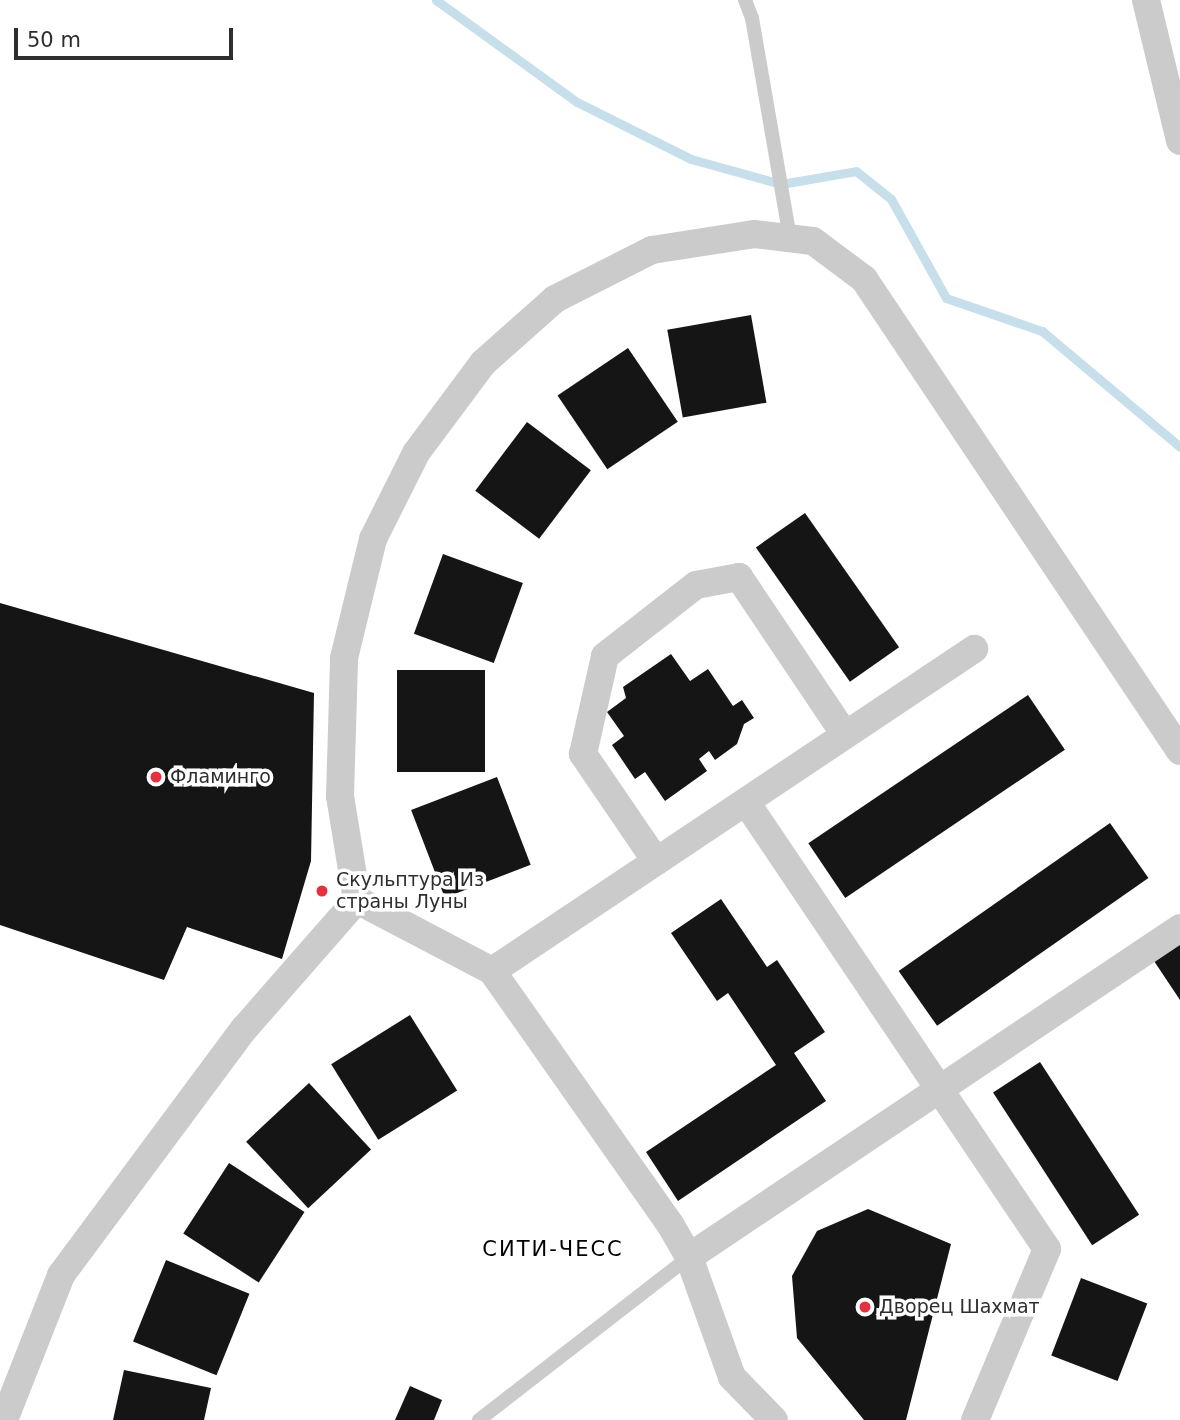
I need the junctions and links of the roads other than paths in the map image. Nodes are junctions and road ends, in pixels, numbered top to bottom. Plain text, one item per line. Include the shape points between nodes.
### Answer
1 (745, 0) edge
2 (1146, 0) edge
3 (1180, 141) edge
4 (790, 238) junction
5 (974, 649) dead end
6 (845, 735) junction
7 (1180, 751) edge
8 (746, 802) junction
9 (656, 861) junction
10 (357, 900) junction
11 (1180, 928) edge
12 (492, 971) junction
13 (940, 1089) junction
14 (689, 1258) junction
15 (770, 1419) edge
16 (4, 1420) edge
17 (479, 1420) edge
18 (975, 1420) edge

1 - 4 lane via 752,18
2 - 3 street
4 - 7 street via 813,241 864,279
4 - 10 street via 754,234 652,250 555,299 483,363 416,453 373,538 344,658 340,796
5 - 6 street
6 - 8 street
6 - 9 street via 738,577 696,585 605,656 583,754
8 - 9 street
8 - 13 street
9 - 12 street
10 - 12 street
10 - 16 street via 244,1029 61,1275
11 - 13 street
12 - 14 street via 670,1224
13 - 14 street
13 - 18 street via 1047,1249
14 - 15 street via 732,1377
14 - 17 lane

